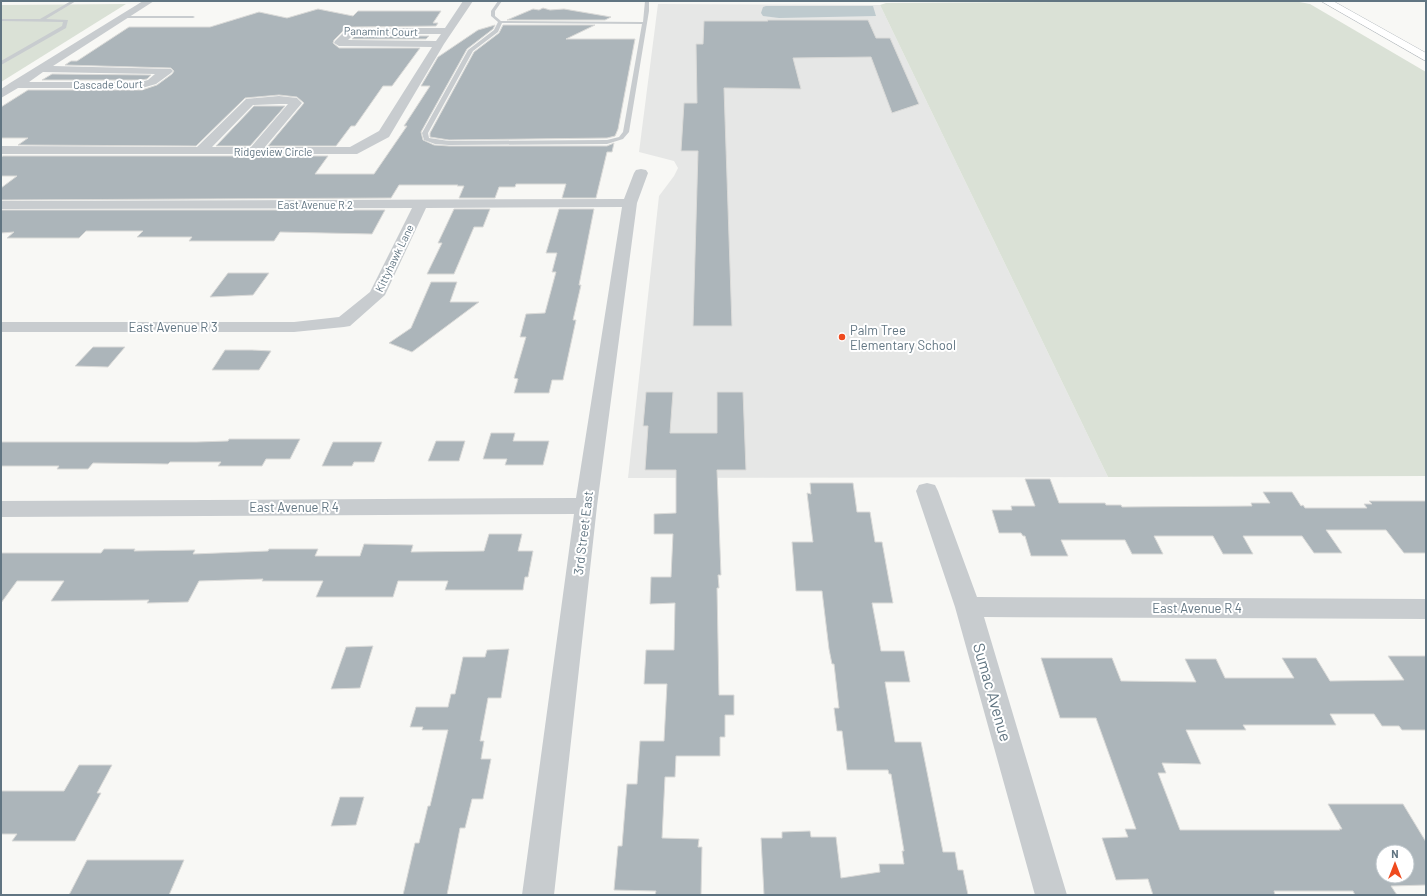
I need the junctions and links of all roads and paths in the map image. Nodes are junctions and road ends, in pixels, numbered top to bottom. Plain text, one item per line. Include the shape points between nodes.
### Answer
1 (74, 1) edge
2 (149, 1) edge
3 (468, 1) edge
4 (500, 1) edge
5 (647, 1) edge
6 (1326, 1) edge
7 (124, 17) junction
8 (193, 17) dead end
9 (1, 20) edge
10 (41, 20) junction
11 (500, 22) junction
12 (645, 23) junction
13 (447, 31) junction
14 (439, 44) junction
15 (1426, 58) edge
16 (1, 63) edge
17 (41, 69) junction
18 (14, 85) junction
19 (1, 94) edge
20 (1, 150) edge
21 (200, 151) junction
22 (254, 151) junction
23 (641, 173) dead end
24 (630, 203) junction
25 (420, 204) junction
26 (1, 205) edge
27 (344, 322) joint
28 (1, 327) edge
29 (927, 491) dead end
30 (586, 506) junction
31 (1, 509) edge
32 (968, 606) junction
33 (1426, 609) edge
34 (538, 895) edge
35 (1051, 895) edge

1 - 10 lane
2 - 7 street
3 - 13 street, Ridgeview Circle
4 - 11 lane via 492,16
5 - 12 lane
6 - 15 street
7 - 8 lane
7 - 17 street
9 - 10 lane
10 - 16 lane via 66,21 64,27
11 - 12 lane
11 - 12 lane via 496,31 471,50 425,133 426,139 456,143 607,142 621,138 626,132
13 - 14 street, Ridgeview Circle
13 - 14 street, Panamint Court via 351,31 338,43
14 - 22 street, Ridgeview Circle via 384,134 352,151
17 - 18 street
17 - 18 street, Cascade Court via 167,71 152,82 142,85
18 - 19 street
20 - 21 street, Ridgeview Circle
21 - 22 street, Ridgeview Circle
21 - 22 street via 250,102 278,100 296,103
23 - 24 street, 3rd Street East
24 - 25 street, East Avenue R 2
24 - 30 street, 3rd Street East
25 - 26 street, East Avenue R 2
25 - 27 street, Kittyhawk Lane via 377,295
27 - 28 street, East Avenue R 3 via 294,327
29 - 32 street, Sumac Avenue
30 - 31 street, East Avenue R 4
30 - 34 street, 3rd Street East
32 - 33 street, East Avenue R 4
32 - 35 street, Sumac Avenue

